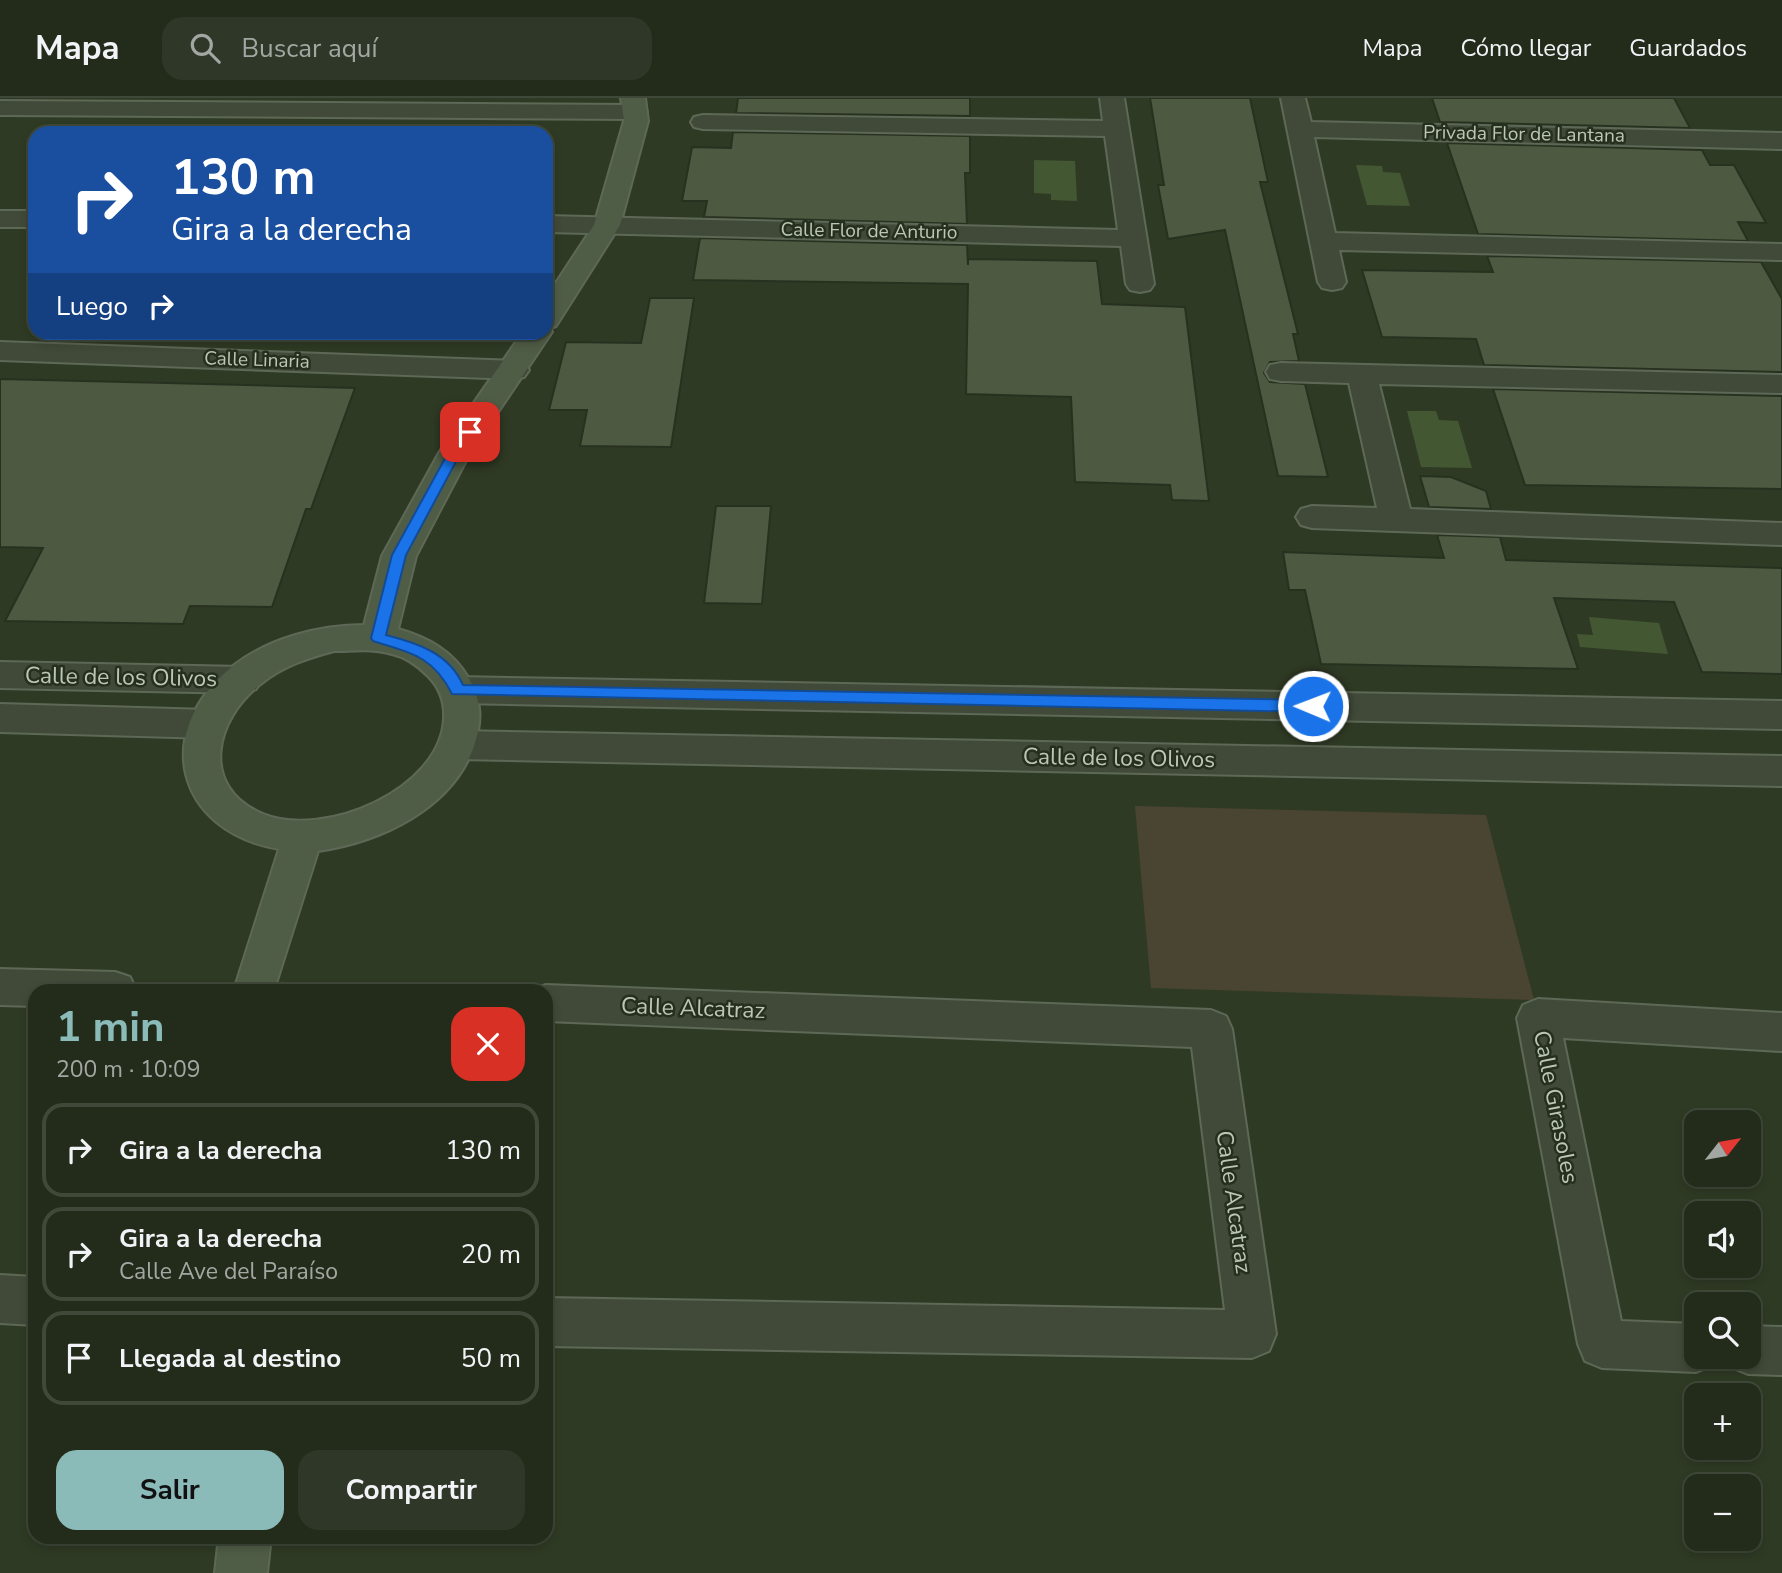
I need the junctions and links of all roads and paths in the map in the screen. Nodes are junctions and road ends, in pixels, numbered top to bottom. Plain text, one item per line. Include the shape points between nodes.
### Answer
1 (1112, 98) edge
2 (1293, 98) edge
3 (634, 105) edge
4 (0, 108) edge
5 (703, 122) dead end
6 (1117, 129) junction
7 (1300, 129) junction
8 (1782, 141) edge
9 (0, 219) edge
10 (28, 219) edge
11 (553, 224) edge
12 (607, 225) junction
13 (1132, 238) junction
14 (1323, 241) junction
15 (1782, 251) edge
16 (1332, 282) dead end
17 (1140, 284) dead end
18 (553, 309) edge
19 (533, 340) edge
20 (0, 351) edge
21 (514, 370) junction
22 (1282, 372) dead end
23 (1362, 374) junction
24 (1782, 384) edge
25 (1312, 517) dead end
26 (1396, 520) junction
27 (1782, 534) edge
28 (378, 638) junction
29 (0, 675) edge
30 (243, 680) junction
31 (457, 690) junction
32 (1782, 715) edge
33 (0, 718) edge
34 (209, 724) junction
35 (457, 745) junction
36 (1782, 771) edge
37 (303, 836) junction
38 (256, 984) edge
39 (0, 987) edge
40 (28, 988) edge
41 (553, 1003) edge
42 (1782, 1032) edge
43 (0, 1299) edge
44 (28, 1301) edge
45 (553, 1322) edge
46 (1684, 1347) edge
47 (1761, 1350) edge
48 (1782, 1351) edge
49 (244, 1544) edge
50 (241, 1573) edge

1 - 6 street
2 - 7 street
3 - 4 street
3 - 12 street via 636,121
5 - 6 street
6 - 13 street
7 - 8 street, Privada Flor de Lantana
7 - 14 street
9 - 10 street
11 - 12 street, Calle Flor de Anturio
12 - 13 street, Calle Flor de Anturio
12 - 18 street
13 - 17 street
14 - 15 street
14 - 16 street
19 - 21 street
20 - 21 street, Calle Linaria
21 - 28 street via 455,453 399,555
22 - 23 street
23 - 24 street
23 - 26 street
25 - 26 street
26 - 27 street
28 - 30 street via 334,638 290,650
28 - 31 street via 419,649 451,674
29 - 30 street, Calle de los Olivos
30 - 34 street via 218,703
31 - 32 street
31 - 35 street via 463,705
33 - 34 street, Calle de los Olivos
34 - 37 street via 200,746 200,768 214,800 238,820 278,834
35 - 36 street, Calle de los Olivos
35 - 37 street via 445,769 396,811 351,830
37 - 38 street
39 - 40 street
41 - 45 street, Calle Alcatraz via 1211,1029 1252,1334
42 - 46 street, Calle Girasoles via 1538,1018 1602,1344
43 - 44 street
47 - 48 street
49 - 50 street

